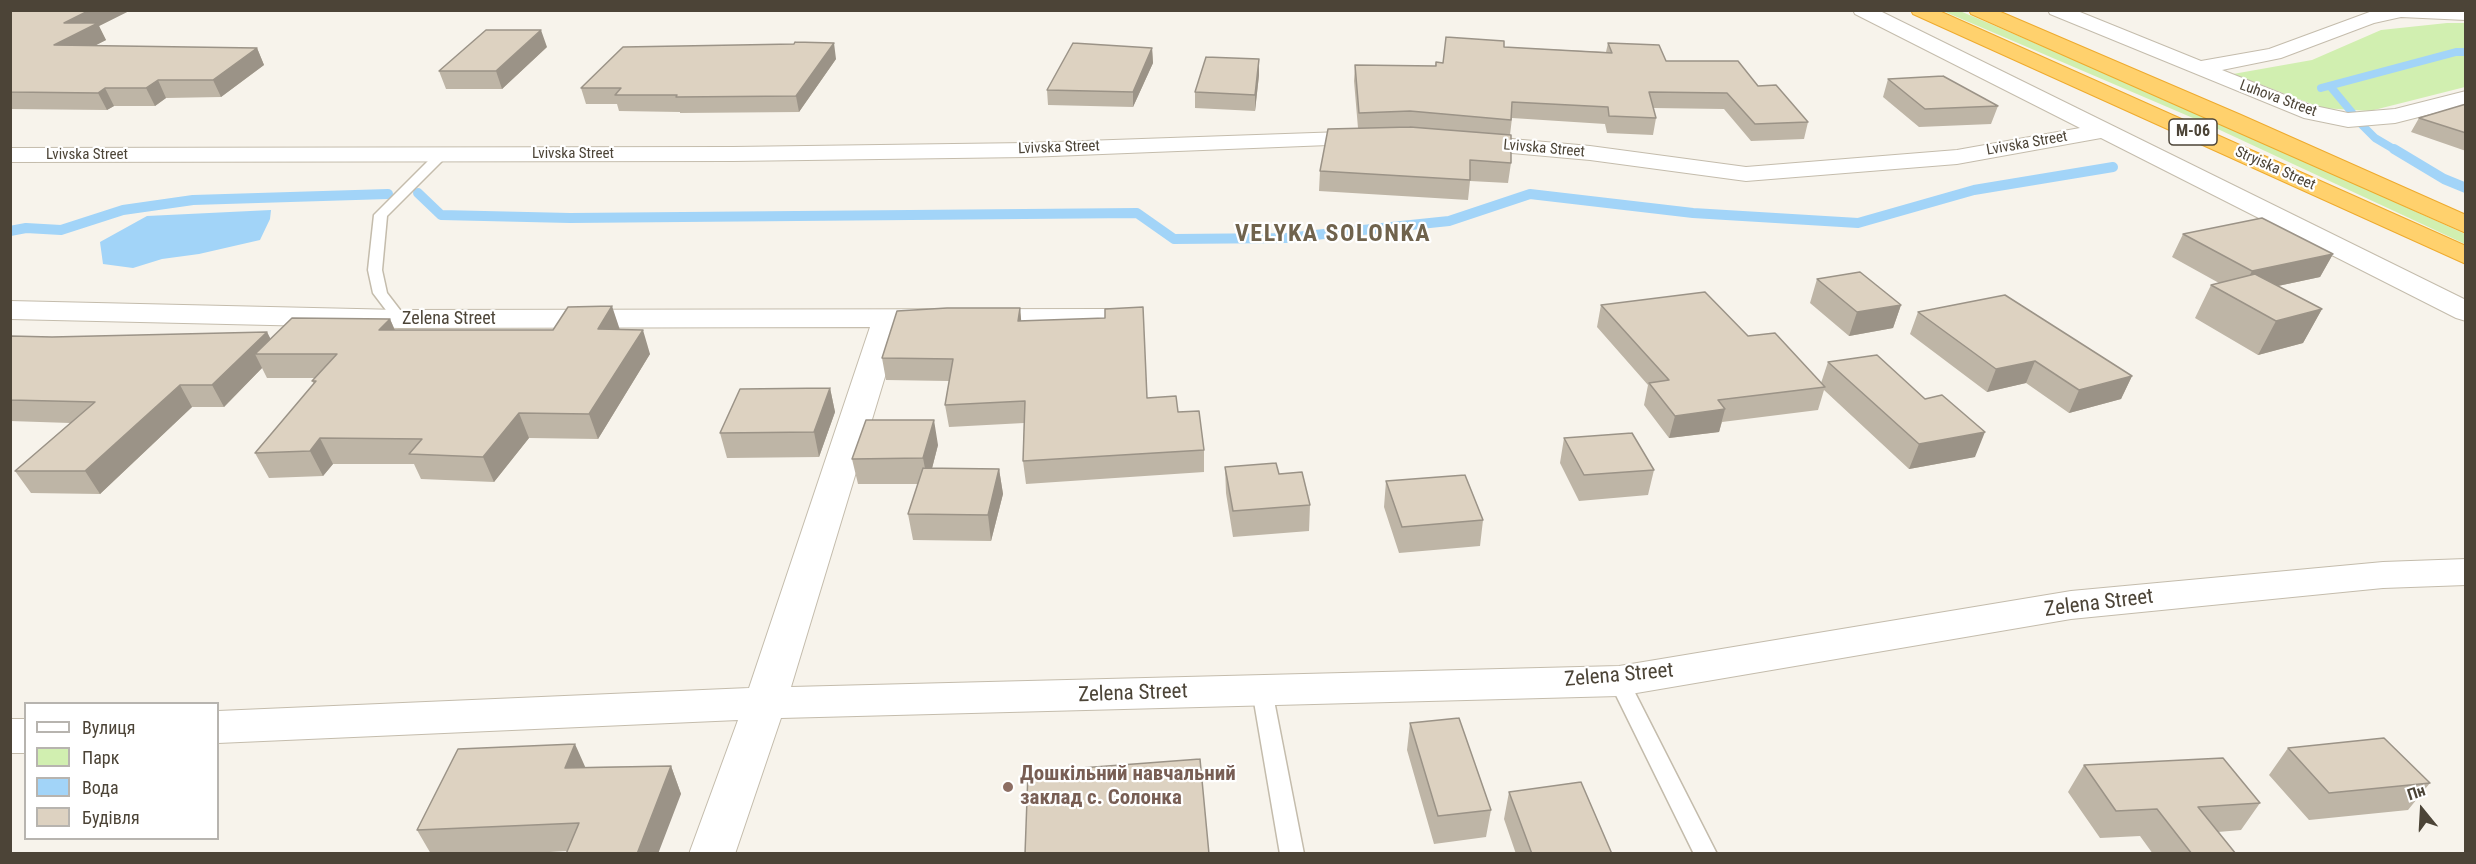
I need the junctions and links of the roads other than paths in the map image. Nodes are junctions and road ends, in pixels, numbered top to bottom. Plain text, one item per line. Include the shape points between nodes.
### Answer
1 (1862, 10) edge
2 (1920, 10) edge
3 (1978, 10) edge
4 (2057, 10) edge
5 (2466, 14) edge
6 (2198, 68) junction
7 (2466, 98) edge
8 (2103, 131) junction
9 (1397, 138) edge
10 (1443, 140) edge
11 (443, 153) junction
12 (10, 155) edge
13 (2466, 225) edge
14 (2466, 256) edge
15 (10, 310) edge
16 (2466, 312) edge
17 (888, 318) junction
18 (1109, 318) edge
19 (400, 319) junction
20 (2466, 572) edge
21 (1619, 681) junction
22 (1262, 690) junction
23 (765, 703) junction
24 (219, 727) edge
25 (712, 854) edge
26 (1292, 854) edge
27 (1706, 854) edge

1 - 8 street
2 - 14 highway, Stryiska Street / М-06
3 - 13 highway, Stryiska Street / М-06
4 - 6 street, Luhova Street
5 - 6 street, Luhova Street via 2401,11 2368,18 2274,54
6 - 7 street, Luhova Street via 2304,111 2348,120 2395,116
8 - 10 street, Lvivska Street via 1957,157 1746,174 1590,153
8 - 16 street
9 - 11 street, Lvivska Street via 931,152
11 - 12 street, Lvivska Street
11 - 19 lane via 381,215 375,270 380,293
15 - 19 street, Zelena Street
17 - 18 street, Zelena Street
17 - 19 street, Zelena Street
17 - 23 street
20 - 21 street, Zelena Street via 2383,575 2071,605
21 - 22 street, Zelena Street
21 - 27 lane
22 - 23 street, Zelena Street
22 - 26 lane
23 - 24 street, Zelena Street
23 - 25 street

